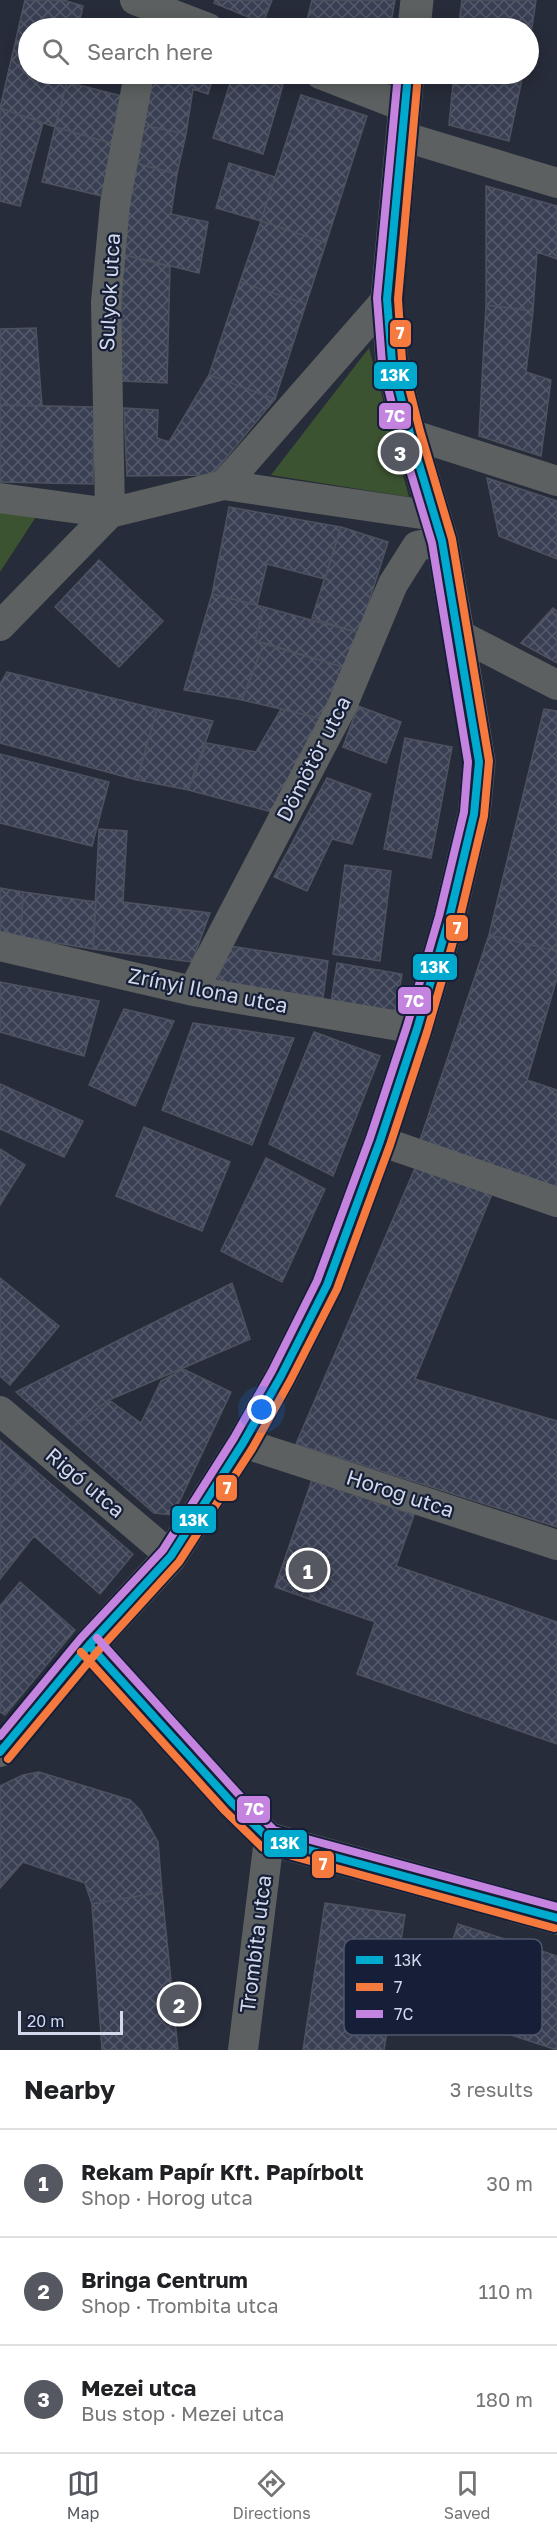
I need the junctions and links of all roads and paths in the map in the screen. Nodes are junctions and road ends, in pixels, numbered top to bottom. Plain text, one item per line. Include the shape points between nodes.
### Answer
1 (417, 0) edge
2 (144, 11) edge
3 (170, 18) edge
4 (415, 18) edge
5 (137, 84) edge
6 (337, 84) edge
7 (407, 84) edge
8 (403, 122) junction
9 (557, 183) edge
10 (387, 299) junction
11 (410, 434) junction
12 (557, 481) edge
13 (224, 485) junction
14 (0, 498) edge
15 (110, 513) junction
16 (438, 528) junction
17 (0, 626) edge
18 (458, 634) junction
19 (557, 685) edge
20 (0, 946) edge
21 (193, 991) junction
22 (417, 1029) junction
23 (380, 1141) junction
24 (557, 1202) edge
25 (0, 1411) edge
26 (243, 1443) junction
27 (557, 1545) edge
28 (171, 1556) junction
29 (89, 1645) junction
30 (0, 1752) edge
31 (269, 1839) junction
32 (557, 1918) edge
33 (243, 2050) edge

1 - 4 street
2 - 3 street
5 - 15 street, Sulyok utca via 115,204 106,302
6 - 8 street
7 - 8 street
8 - 9 street
8 - 10 street
10 - 11 street via 392,362
10 - 13 street
11 - 12 street
11 - 16 street
13 - 15 street
13 - 16 street
14 - 15 street
15 - 17 street
16 - 18 street
16 - 21 street, Dömötör utca via 417,546 393,584 342,706
18 - 19 street
18 - 22 street via 479,762 474,814
20 - 21 street, Zrínyi Ilona utca
21 - 22 street, Zrínyi Ilona utca
22 - 23 street
23 - 24 street
23 - 26 street via 327,1285
25 - 28 street, Rigó utca
26 - 27 street, Horog utca
26 - 28 street
28 - 29 street
29 - 30 street
29 - 31 street
31 - 32 street
31 - 33 street, Trombita utca

